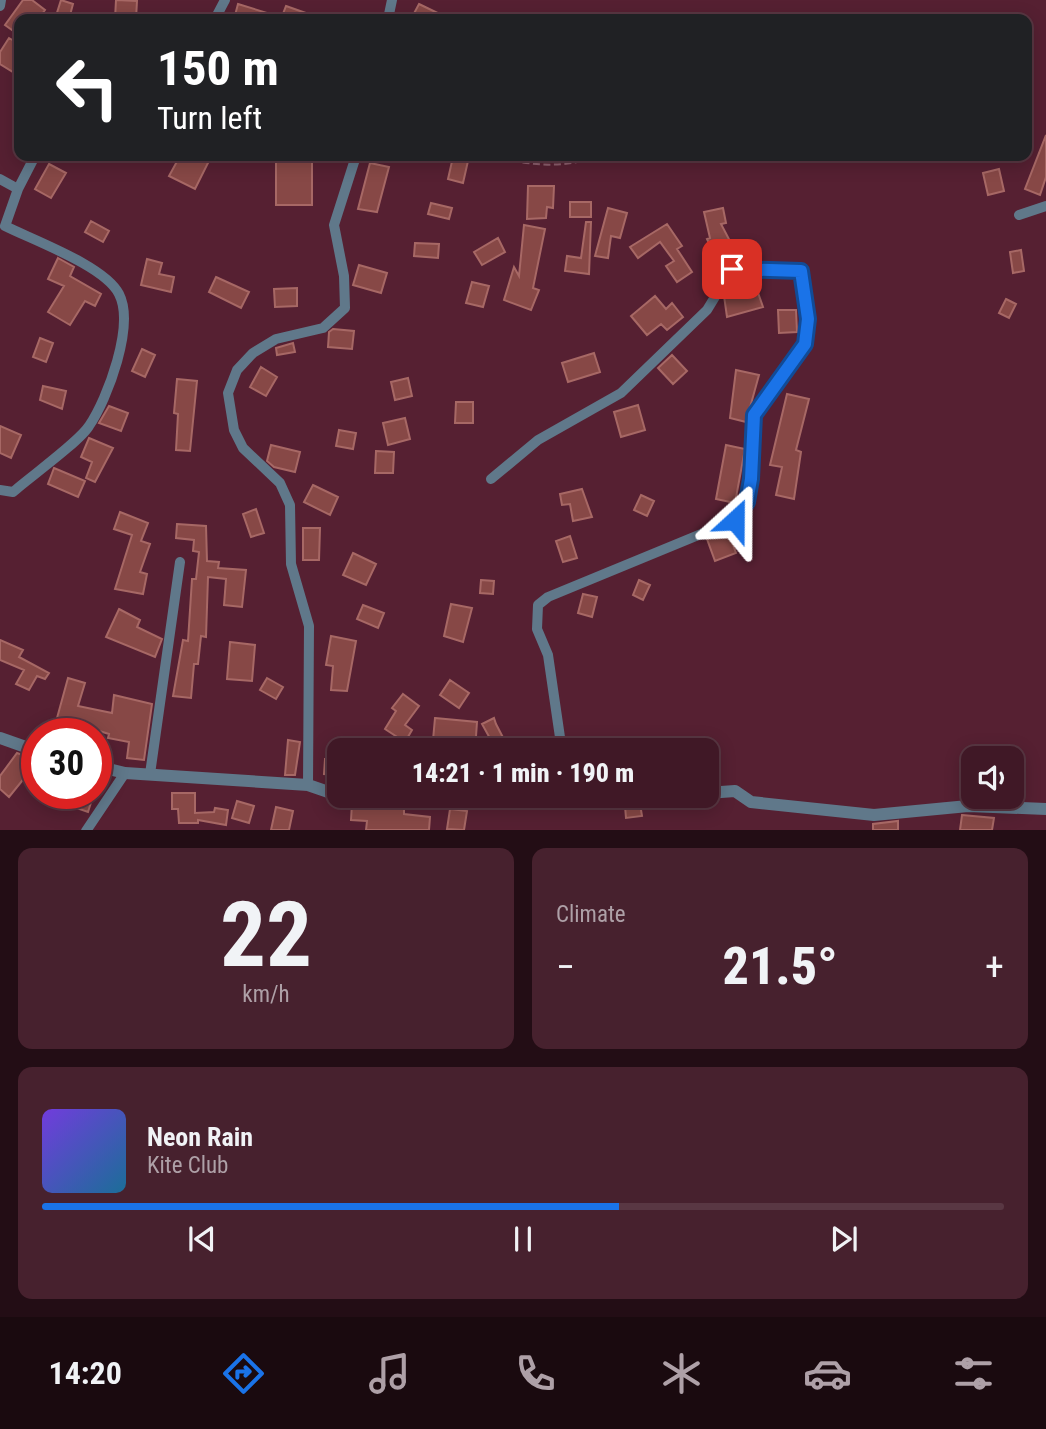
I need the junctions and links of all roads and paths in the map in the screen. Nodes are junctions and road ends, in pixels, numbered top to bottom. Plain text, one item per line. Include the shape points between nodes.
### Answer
1 (1, 0) edge
2 (0, 6) edge
3 (32, 161) edge
4 (354, 161) edge
5 (513, 161) edge
6 (585, 161) edge
7 (0, 179) edge
8 (18, 189) junction
9 (1046, 206) edge
10 (1019, 215) dead end
11 (2, 228) edge
12 (491, 479) dead end
13 (0, 490) edge
14 (180, 562) dead end
15 (0, 738) edge
16 (560, 738) edge
17 (21, 745) edge
18 (112, 770) edge
19 (125, 773) junction
20 (150, 774) junction
21 (308, 785) junction
22 (327, 792) edge
23 (719, 792) edge
24 (1046, 809) edge
25 (87, 830) edge

1 - 2 street
3 - 8 street
4 - 21 street via 334,225 345,308 323,328 276,339 253,353 237,370 228,393 234,430 243,448 280,484 289,505 291,564 309,626
5 - 6 path via 576,165
7 - 8 street
8 - 11 street
9 - 10 street
11 - 13 street via 98,272 119,294 125,332 114,372 89,427 13,492
12 - 16 street via 538,440 621,393 707,310 732,269 801,271 808,319 805,344 754,415 747,502 735,520 548,597 538,606 537,629 548,655
14 - 20 street
15 - 17 street
18 - 19 street
19 - 20 street
19 - 25 street
20 - 21 street
21 - 22 street
23 - 24 street via 735,791 751,802 874,815 968,806

